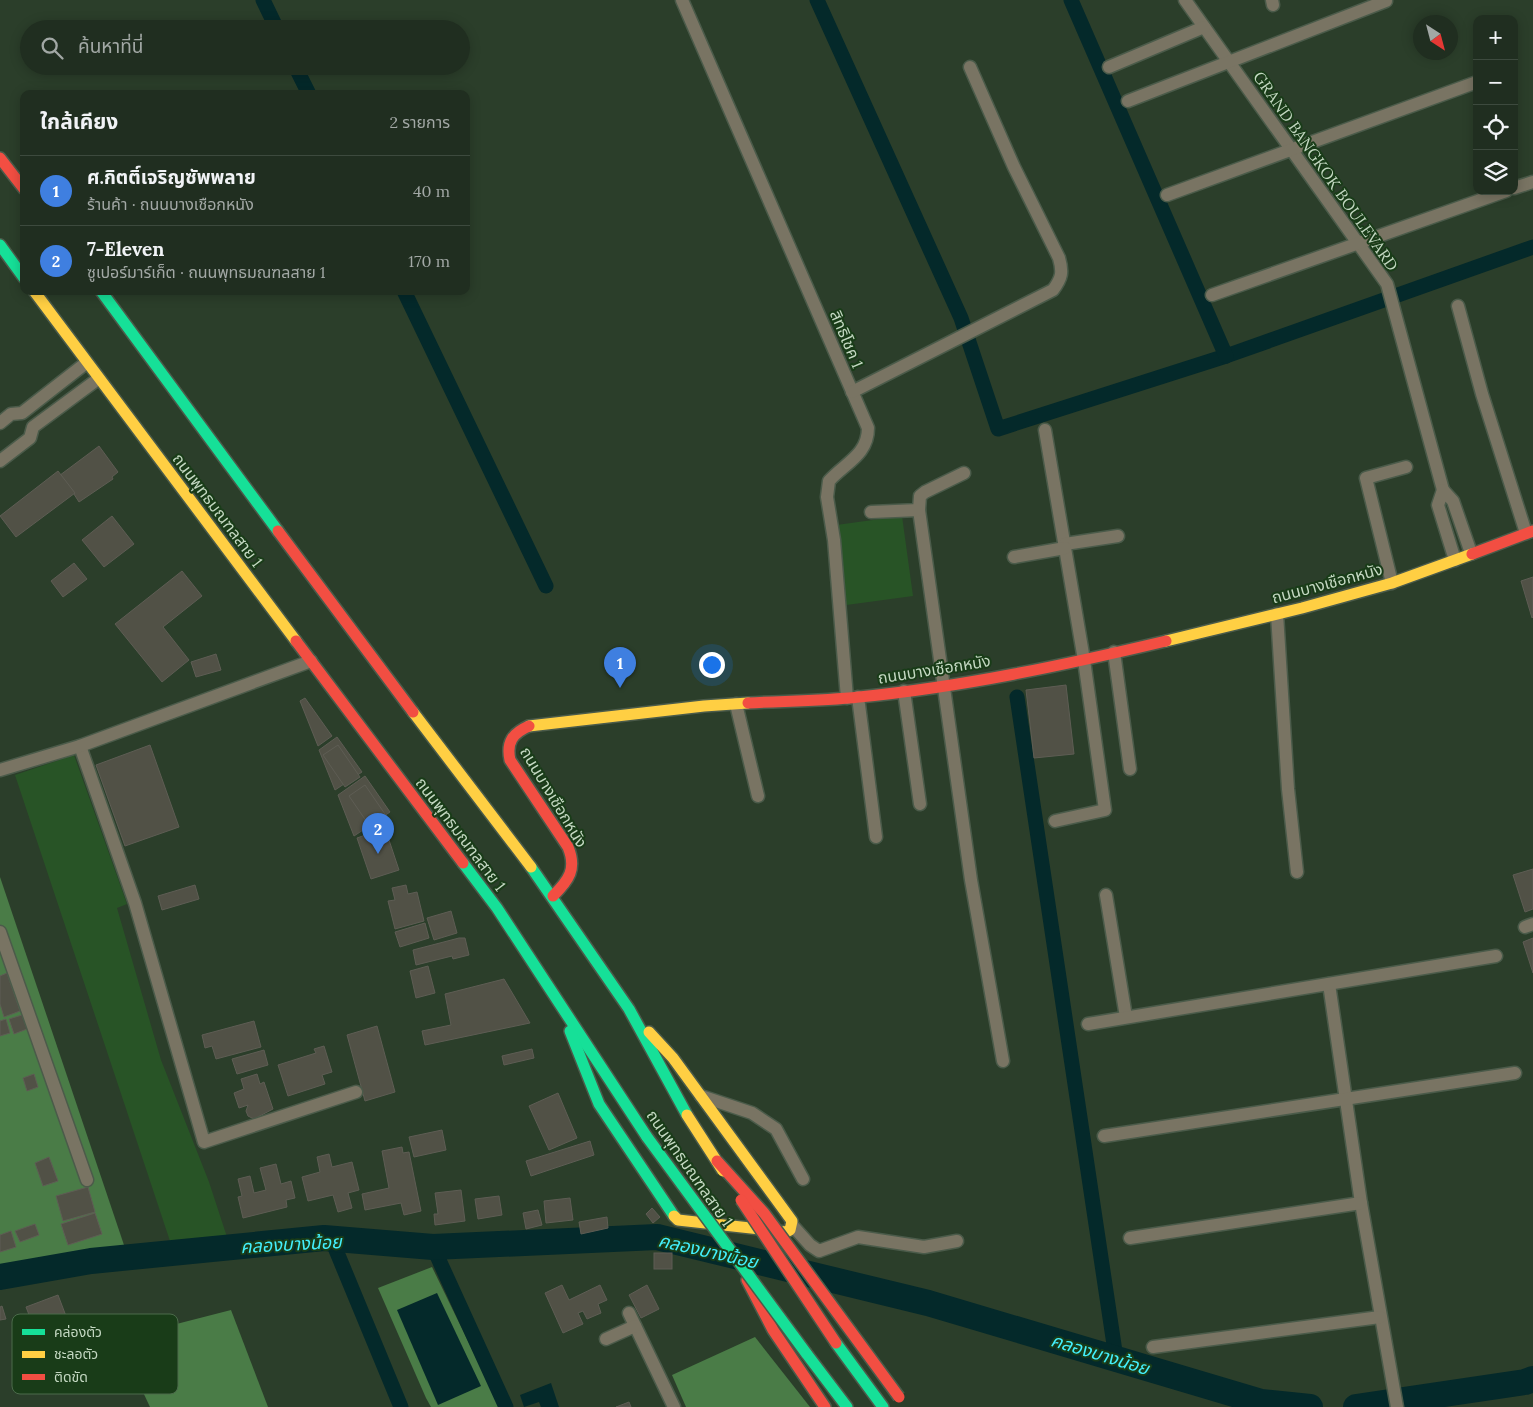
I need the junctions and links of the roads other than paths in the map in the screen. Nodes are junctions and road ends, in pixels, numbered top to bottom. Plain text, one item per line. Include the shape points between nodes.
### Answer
1 (682, 0) edge
2 (1185, 0) edge
3 (1386, 1) edge
4 (1204, 27) junction
5 (1229, 62) junction
6 (970, 67) dead end
7 (1109, 67) dead end
8 (1473, 83) edge
9 (1128, 102) dead end
10 (1291, 149) junction
11 (0, 158) edge
12 (1533, 182) edge
13 (20, 184) edge
14 (1518, 187) edge
15 (1167, 195) dead end
16 (1495, 195) edge
17 (1358, 244) junction
18 (0, 245) edge
19 (20, 272) edge
20 (37, 295) edge
21 (104, 295) edge
22 (1212, 295) dead end
23 (1458, 306) dead end
24 (86, 363) junction
25 (98, 379) junction
26 (852, 392) junction
27 (0, 424) edge
28 (1044, 430) dead end
29 (0, 461) edge
30 (1406, 467) dead end
31 (964, 474) dead end
32 (1443, 490) junction
33 (919, 510) junction
34 (871, 512) dead end
35 (1529, 532) edge
36 (1118, 536) dead end
37 (1065, 546) junction
38 (1471, 553) junction
39 (1014, 557) dead end
40 (1455, 560) junction
41 (1392, 583) junction
42 (1277, 614) junction
43 (1114, 652) junction
44 (1084, 660) junction
45 (311, 661) junction
46 (943, 686) junction
47 (904, 691) junction
48 (852, 697) junction
49 (736, 704) junction
50 (80, 746) junction
51 (1130, 769) dead end
52 (0, 770) edge
53 (758, 796) dead end
54 (920, 804) dead end
55 (1056, 821) dead end
56 (876, 837) dead end
57 (1297, 872) dead end
58 (1106, 895) dead end
59 (553, 896) junction
60 (0, 932) edge
61 (1496, 956) dead end
62 (1329, 984) junction
63 (560, 1003) junction
64 (629, 1009) junction
65 (1126, 1017) junction
66 (1088, 1024) dead end
67 (1003, 1061) dead end
68 (1515, 1073) dead end
69 (356, 1092) dead end
70 (701, 1096) junction
71 (1347, 1098) junction
72 (1104, 1136) dead end
73 (717, 1162) junction
74 (803, 1179) dead end
75 (87, 1180) dead end
76 (1361, 1204) junction
77 (792, 1225) junction
78 (1130, 1238) dead end
79 (957, 1241) dead end
80 (742, 1269) junction
81 (629, 1312) dead end
82 (1380, 1316) junction
83 (636, 1326) junction
84 (606, 1339) dead end
85 (1153, 1347) dead end
86 (674, 1407) edge
87 (825, 1407) edge
88 (847, 1407) edge
89 (883, 1407) edge
90 (907, 1407) edge
91 (1397, 1407) edge

1 - 26 street, สิทธิโชค 1
2 - 4 street, GRAND BANGKOK BOULEVARD
3 - 5 street
4 - 5 street, GRAND BANGKOK BOULEVARD
4 - 7 street
5 - 9 street
5 - 10 street, GRAND BANGKOK BOULEVARD
6 - 26 street via 1059,258 1063,271 1060,281 1053,290
8 - 10 street
10 - 15 street
10 - 17 street, GRAND BANGKOK BOULEVARD
11 - 13 main road
12 - 14 street
16 - 17 street
17 - 22 street
17 - 32 street, GRAND BANGKOK BOULEVARD via 1387,284
18 - 19 main road
20 - 24 main road, ถนนพุทธมณฑลสาย 1
21 - 59 main road, ถนนพุทธมณฑลสาย 1 via 367,652
23 - 35 street via 1482,394
24 - 25 main road, ถนนพุทธมณฑลสาย 1
24 - 27 street via 22,413 12,414
25 - 29 street via 33,427 30,438
25 - 45 main road, ถนนพุทธมณฑลสาย 1
26 - 48 street, สิทธิโชค 1 via 868,428 868,440 829,481 827,497
28 - 37 street
30 - 41 street via 1366,478
31 - 33 street via 925,492 920,496
32 - 38 street, GRAND BANGKOK BOULEVARD via 1453,501
32 - 40 street, GRAND BANGKOK BOULEVARD via 1438,505
33 - 34 street
33 - 46 street
35 - 38 main road, ถนนบางเชือกหนัง
36 - 37 street
37 - 39 street
37 - 44 street
38 - 40 main road, ถนนบางเชือกหนัง
40 - 41 main road, ถนนบางเชือกหนัง
41 - 42 main road, ถนนบางเชือกหนัง
42 - 43 main road, ถนนบางเชือกหนัง
42 - 57 street via 1288,789
43 - 44 main road, ถนนบางเชือกหนัง
43 - 51 street
44 - 46 main road, ถนนบางเชือกหนัง
44 - 55 street via 1105,810
45 - 50 street
45 - 63 main road, ถนนพุทธมณฑลสาย 1 via 497,908
46 - 47 main road, ถนนบางเชือกหนัง
46 - 67 street via 971,880
47 - 48 main road, ถนนบางเชือกหนัง
47 - 54 street
48 - 49 main road, ถนนบางเชือกหนัง
48 - 56 street, สิทธิโชค 1
49 - 53 street
49 - 59 main road, ถนนบางเชือกหนัง via 529,726 515,732 507,749 510,760 573,858 574,869 570,877
50 - 52 street
50 - 69 street via 135,902 204,1142
58 - 65 street
59 - 64 main road, ถนนพุทธมณฑลสาย 1
60 - 75 street
61 - 62 street
62 - 65 street
62 - 71 street
63 - 77 main road via 580,1062 599,1104 669,1212 678,1220 783,1233
63 - 80 main road, ถนนพุทธมณฑลสาย 1, bridge via 647,1137
64 - 70 main road via 673,1058
64 - 73 main road, ถนนพุทธมณฑลสาย 1, bridge via 687,1115
65 - 66 street
68 - 71 street
70 - 74 street via 752,1113 776,1129
70 - 77 main road
71 - 72 street
71 - 76 street
73 - 89 main road, ถนนพุทธมณฑลสาย 1, bridge via 836,1343
73 - 90 main road, bridge via 764,1212
76 - 78 street
76 - 82 street
77 - 79 street via 819,1251 858,1237 924,1247
80 - 87 main road via 782,1345
80 - 88 main road, ถนนพุทธมณฑลสาย 1, bridge
81 - 83 street
82 - 85 street
82 - 91 street
83 - 84 street
83 - 86 street

